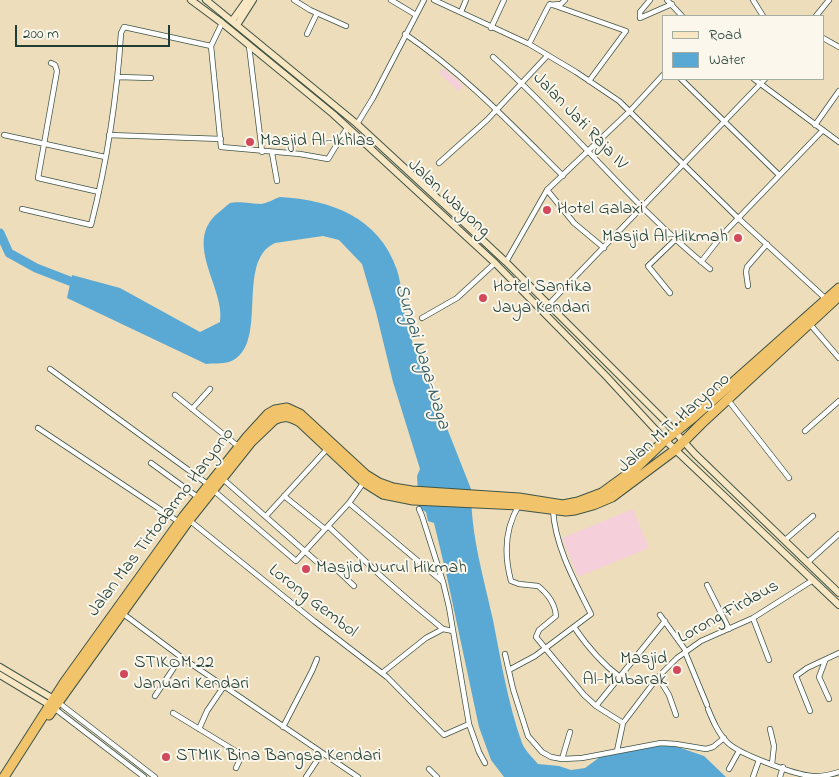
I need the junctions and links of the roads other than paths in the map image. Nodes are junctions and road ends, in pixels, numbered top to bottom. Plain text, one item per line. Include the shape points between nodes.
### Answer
1 (191, 0) edge
2 (206, 0) edge
3 (247, 0) edge
4 (254, 0) edge
5 (294, 0) edge
6 (391, 0) edge
7 (424, 0) edge
8 (434, 0) edge
9 (466, 0) edge
10 (504, 0) edge
11 (565, 0) edge
12 (650, 0) edge
13 (666, 0) edge
14 (754, 0) edge
15 (829, 0) edge
16 (550, 4) junction
17 (672, 4) junction
18 (461, 12) junction
19 (316, 13) junction
20 (416, 15) junction
21 (681, 15) edge
22 (762, 15) edge
23 (817, 15) edge
24 (236, 21) junction
25 (222, 23) junction
26 (346, 26) dead end
27 (491, 28) junction
28 (307, 34) dead end
29 (405, 34) junction
30 (824, 39) edge
31 (529, 44) junction
32 (211, 46) junction
33 (250, 46) junction
34 (839, 48) edge
35 (547, 56) junction
36 (493, 57) dead end
37 (51, 63) dead end
38 (662, 76) edge
39 (118, 77) junction
40 (151, 78) dead end
41 (589, 80) junction
42 (682, 80) edge
43 (755, 80) edge
44 (764, 80) edge
45 (523, 84) junction
46 (761, 84) junction
47 (839, 91) edge
48 (496, 109) junction
49 (630, 111) junction
50 (724, 121) junction
51 (357, 124) junction
52 (815, 125) junction
53 (347, 128) junction
54 (823, 130) junction
55 (4, 135) dead end
56 (109, 135) junction
57 (221, 139) junction
58 (44, 142) junction
59 (839, 142) edge
60 (588, 151) junction
61 (262, 152) junction
62 (272, 153) junction
63 (105, 156) junction
64 (439, 164) dead end
65 (684, 165) junction
66 (779, 175) junction
67 (562, 176) junction
68 (277, 181) dead end
69 (547, 190) junction
70 (99, 192) junction
71 (643, 207) junction
72 (22, 209) dead end
73 (737, 217) junction
74 (676, 239) junction
75 (767, 244) junction
76 (604, 248) junction
77 (506, 262) junction
78 (701, 262) junction
79 (495, 263) junction
80 (710, 269) dead end
81 (748, 286) dead end
82 (839, 288) edge
83 (670, 293) dead end
84 (839, 296) edge
85 (826, 298) junction
86 (548, 305) junction
87 (422, 318) dead end
88 (809, 322) junction
89 (839, 358) edge
90 (50, 369) dead end
91 (210, 389) dead end
92 (174, 395) dead end
93 (728, 400) junction
94 (839, 401) edge
95 (192, 409) junction
96 (38, 428) dead end
97 (675, 431) junction
98 (806, 431) dead end
99 (665, 440) junction
100 (684, 442) junction
101 (330, 446) junction
102 (239, 448) junction
103 (675, 450) junction
104 (151, 463) dead end
105 (789, 478) dead end
106 (223, 479) junction
107 (364, 482) junction
108 (211, 488) junction
109 (284, 496) junction
110 (412, 496) junction
111 (199, 498) junction
112 (474, 499) junction
113 (349, 503) junction
114 (519, 505) junction
115 (418, 509) dead end
116 (554, 510) junction
117 (266, 516) junction
118 (813, 516) dead end
119 (184, 519) junction
120 (326, 528) junction
121 (839, 534) edge
122 (785, 540) junction
123 (305, 552) junction
124 (808, 562) junction
125 (813, 580) junction
126 (443, 582) junction
127 (839, 582) edge
128 (708, 585) dead end
129 (354, 586) dead end
130 (833, 587) junction
131 (827, 593) junction
132 (839, 593) edge
133 (839, 605) edge
134 (120, 612) junction
135 (660, 615) dead end
136 (752, 618) junction
137 (665, 621) junction
138 (574, 627) junction
139 (443, 629) junction
140 (729, 629) junction
141 (453, 631) junction
142 (545, 649) junction
143 (685, 652) junction
144 (839, 653) edge
145 (505, 654) dead end
146 (181, 657) junction
147 (317, 659) dead end
148 (769, 660) dead end
149 (825, 661) junction
150 (0, 667) edge
151 (509, 670) junction
152 (382, 673) junction
153 (0, 675) edge
154 (620, 677) junction
155 (658, 677) junction
156 (224, 686) junction
157 (155, 696) dead end
158 (829, 699) dead end
159 (54, 703) junction
160 (596, 706) junction
161 (810, 711) dead end
162 (173, 712) dead end
163 (676, 715) dead end
164 (623, 723) junction
165 (468, 724) junction
166 (283, 727) junction
167 (199, 729) junction
168 (770, 729) dead end
169 (570, 732) dead end
170 (724, 738) junction
171 (617, 751) junction
172 (739, 751) junction
173 (322, 753) junction
174 (562, 759) junction
175 (759, 760) junction
176 (485, 763) dead end
177 (772, 764) junction
178 (783, 767) junction
179 (236, 768) dead end
180 (729, 769) dead end
181 (429, 770) dead end
182 (839, 772) edge
183 (805, 776) edge
184 (4, 777) edge
185 (11, 777) edge
186 (144, 777) edge
187 (155, 777) edge
188 (306, 777) edge
189 (358, 777) edge
190 (437, 777) edge
191 (753, 777) edge
192 (780, 777) edge

1 - 25 main road, Jalan Wayong
2 - 24 main road, Jalan Wayong
3 - 24 main road
4 - 24 main road
5 - 19 street
6 - 20 street
7 - 20 street
8 - 18 street
9 - 18 street
10 - 27 street
11 - 16 street via 561,4
12 - 17 street via 640,12 640,18
13 - 17 street
14 - 22 street
15 - 23 street
16 - 31 street
16 - 41 street via 626,31
17 - 21 street
18 - 27 street
19 - 26 street
19 - 28 street
20 - 29 street
24 - 51 main road, Jalan Wayong
25 - 32 street
25 - 33 main road, Jalan Wayong
27 - 31 street
29 - 48 street via 434,53
29 - 51 street
30 - 34 street
31 - 35 street
32 - 39 street via 124,27
32 - 57 street
33 - 53 main road, Jalan Wayong
33 - 61 street
35 - 41 street
35 - 45 street
36 - 45 street, Jalan Jati Raja IV
37 - 58 street via 57,71
38 - 49 street
39 - 40 street
39 - 56 street
41 - 49 street
42 - 50 street
43 - 46 street
44 - 46 street
45 - 48 street
45 - 60 street, Jalan Jati Raja IV
46 - 50 street
46 - 52 street
47 - 52 street
48 - 64 street
48 - 67 street
49 - 60 street
49 - 65 street
50 - 65 street
50 - 66 street
51 - 77 main road, Jalan Wayong
52 - 54 street
53 - 62 street via 328,159
53 - 79 main road, Jalan Wayong
54 - 59 street
54 - 66 street
55 - 58 street
56 - 57 street
56 - 63 street
57 - 61 street via 221,147
58 - 63 street
58 - 70 street via 38,178
60 - 67 street
60 - 71 street, Jalan Jati Raja IV
61 - 62 street
62 - 68 street
63 - 70 street
65 - 71 street
65 - 73 street
66 - 73 street
67 - 69 street
69 - 76 street via 574,223
69 - 77 street
70 - 72 street via 90,225
71 - 74 street, Jalan Jati Raja IV
71 - 76 street
73 - 75 street
73 - 78 street
74 - 78 street, Jalan Jati Raja IV
74 - 83 street via 648,266
75 - 81 street via 747,267
75 - 85 street
76 - 86 street
77 - 86 main road, Jalan Wayong
78 - 80 street, Jalan Jati Raja IV
79 - 87 street via 457,298
79 - 99 main road, Jalan Wayong
82 - 85 highway, Jalan M.T. Haryono
84 - 88 highway, Jalan M.T. Haryono
85 - 97 highway, Jalan M.T. Haryono
86 - 97 main road, Jalan Wayong
88 - 89 street
88 - 93 highway, Jalan M.T. Haryono
90 - 108 street
91 - 95 street
92 - 95 street
93 - 100 highway, Jalan M.T. Haryono
93 - 105 street
94 - 98 street
95 - 102 street
96 - 119 street, Lorong Gembol
97 - 99 highway, Jalan M.T. Haryono
97 - 100 main road, Jalan Wayong
99 - 103 main road, Jalan Wayong
99 - 112 highway, Jalan M.T. Haryono via 635,469 592,498 563,504 519,498
100 - 103 highway, Jalan M.T. Haryono
100 - 122 main road, Jalan Wayong
101 - 102 highway, Jalan Mas Tirtodarmo Haryono via 300,414 282,408 268,414
101 - 106 highway, Jalan Mas Tirtodarmo Haryono via 293,418 279,417 251,442
101 - 107 highway, Jalan Mas Tirtodarmo Haryono
101 - 109 street
101 - 110 highway, Jalan Mas Tirtodarmo Haryono via 379,483
102 - 108 highway, Jalan Mas Tirtodarmo Haryono
103 - 116 highway, Jalan M.T. Haryono via 612,497 575,510
103 - 125 main road, Jalan Wayong
104 - 111 street
106 - 108 highway, Jalan Mas Tirtodarmo Haryono
106 - 117 street
107 - 110 highway, Jalan Mas Tirtodarmo Haryono via 383,494
107 - 113 street
108 - 111 highway, Jalan Mas Tirtodarmo Haryono
108 - 119 highway, Jalan Mas Tirtodarmo Haryono
108 - 123 street via 294,561
109 - 117 street
109 - 120 street
110 - 112 highway, Jalan M.T. Haryono
111 - 119 highway, Jalan Mas Tirtodarmo Haryono
112 - 114 highway, Jalan M.T. Haryono
113 - 120 street
113 - 126 street
114 - 116 highway, Jalan M.T. Haryono
114 - 142 street via 508,529 509,573 514,583 538,586 555,606 555,618 536,635
115 - 126 street
116 - 138 street via 562,551 591,614
117 - 123 street
118 - 122 street
119 - 134 highway, Jalan Mas Tirtodarmo Haryono
119 - 152 street, Lorong Gembol
120 - 123 street
120 - 139 street
121 - 124 street
122 - 124 main road, Jalan Wayong
123 - 129 street via 326,568 334,568
124 - 130 main road, Jalan Wayong
125 - 131 main road, Jalan Wayong
125 - 136 street, Lorong Firdaus
126 - 141 street
127 - 130 street
128 - 140 street
130 - 131 main road
130 - 132 main road, Jalan Wayong
131 - 133 main road, Jalan Wayong
134 - 146 street
134 - 159 highway, Jalan Mas Tirtodarmo Haryono
135 - 137 street
136 - 140 street, Lorong Firdaus
136 - 148 street
137 - 143 street
137 - 154 street
138 - 142 street
138 - 154 street via 589,648
139 - 141 street
139 - 152 street via 426,638
140 - 143 street, Lorong Firdaus via 700,641
141 - 165 street
142 - 151 street
142 - 160 street
143 - 155 street, Lorong Firdaus
143 - 170 street via 707,707
144 - 149 street
145 - 151 street
146 - 156 street
146 - 157 street
147 - 166 street
149 - 158 street via 819,677
149 - 161 street via 806,668 796,676
150 - 159 main road
151 - 174 street via 528,736 542,752 551,758
152 - 165 street, Lorong Gembol via 444,735
153 - 159 main road
154 - 160 street
155 - 163 street via 670,695
155 - 164 street, Lorong Firdaus
156 - 166 street
156 - 167 street
159 - 184 highway
159 - 185 highway
159 - 186 street
159 - 187 street
160 - 164 street
162 - 167 street
164 - 171 street, Lorong Firdaus
165 - 176 street
166 - 173 street
167 - 179 street via 242,754
168 - 177 street via 774,746
169 - 174 street
170 - 171 street via 706,749 661,743
170 - 172 street
171 - 174 street
172 - 175 street
172 - 180 street
173 - 188 street
173 - 189 street
175 - 177 street
175 - 191 street
177 - 178 street
178 - 183 street
178 - 192 street
181 - 190 street
182 - 183 street

